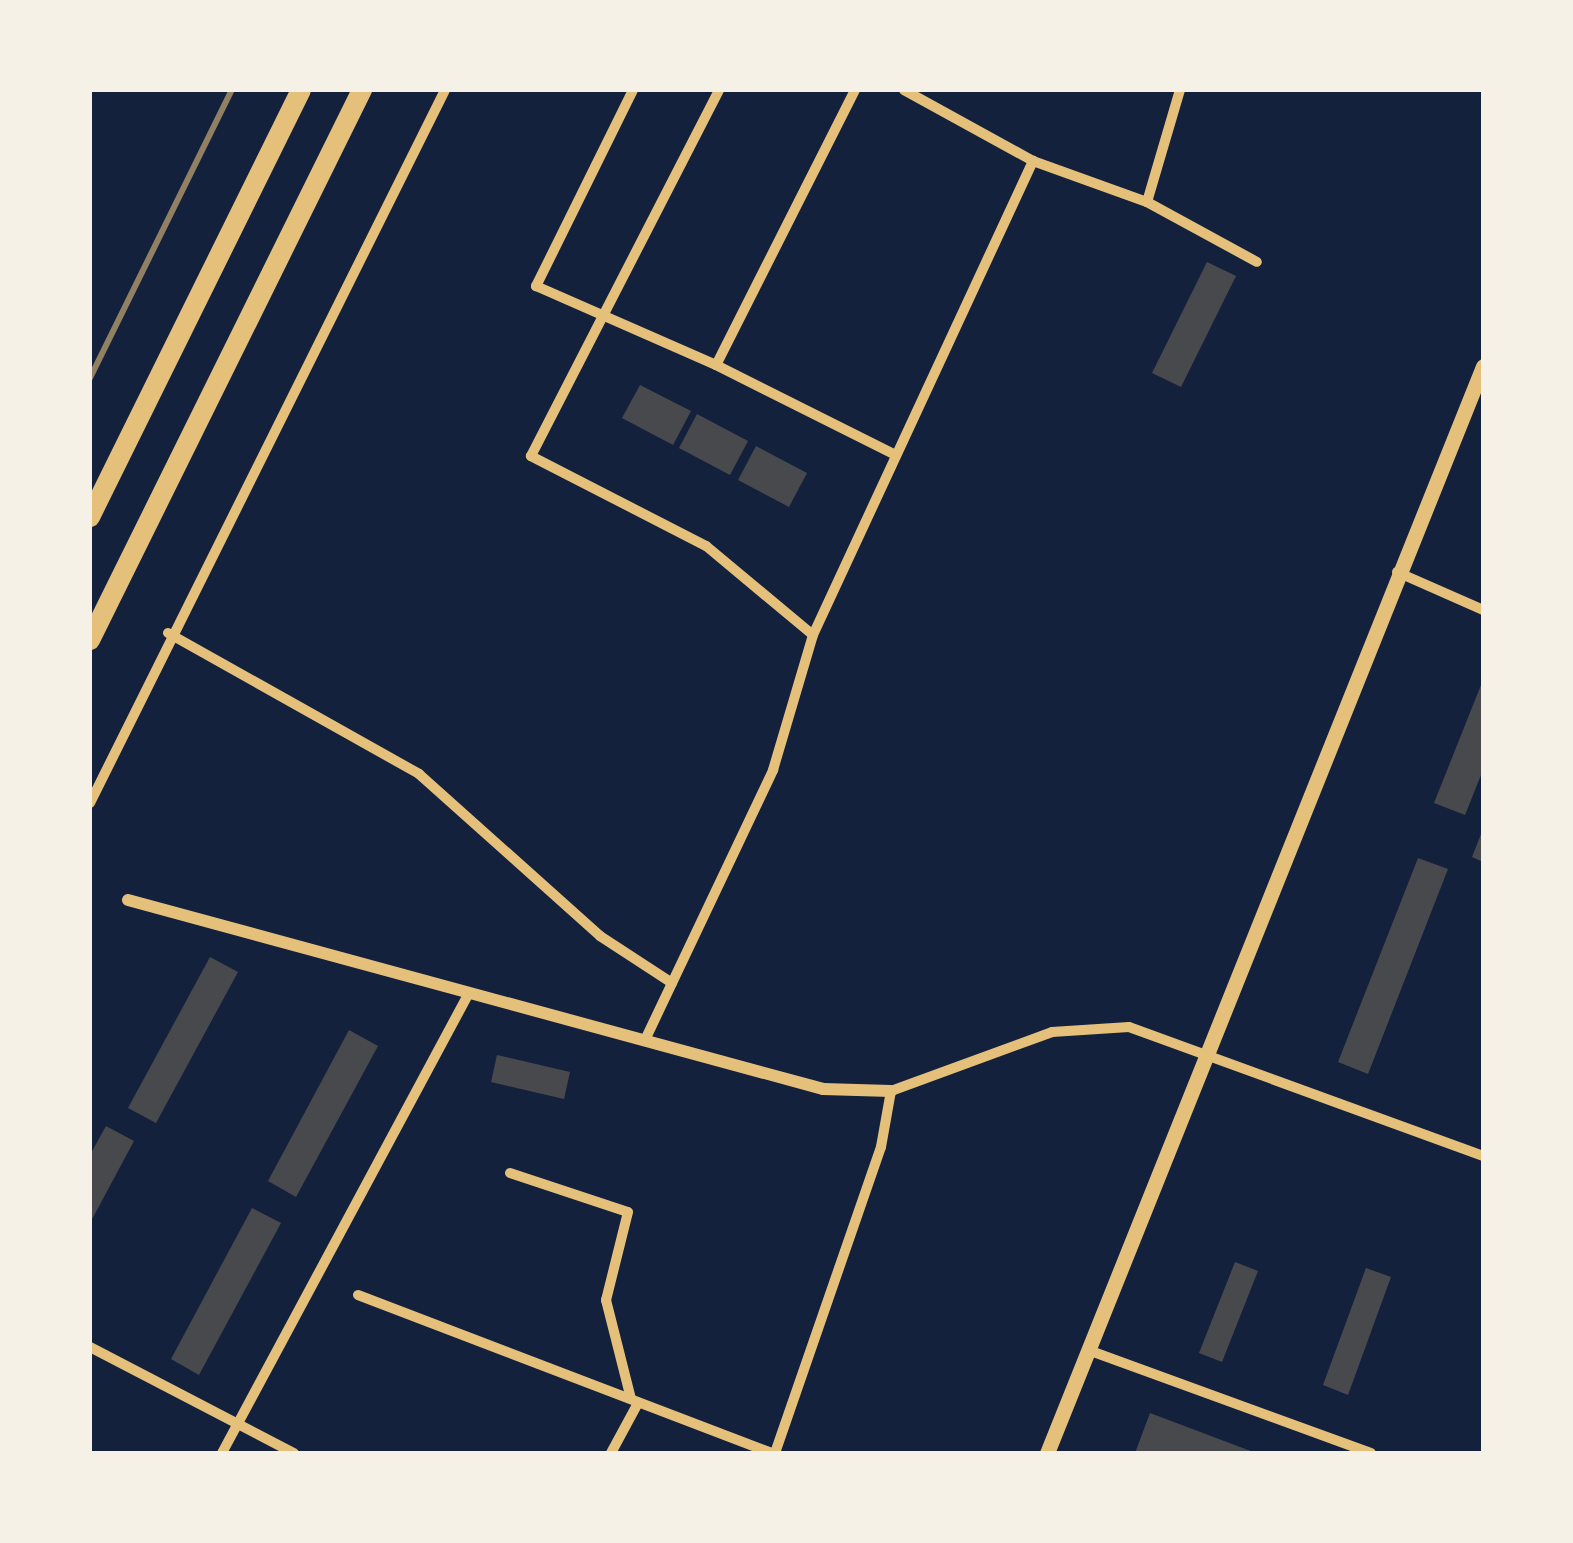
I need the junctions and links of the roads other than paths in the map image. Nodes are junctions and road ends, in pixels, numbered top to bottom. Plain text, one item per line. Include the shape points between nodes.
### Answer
1 (301, 90) edge
2 (362, 90) edge
3 (445, 90) edge
4 (633, 90) edge
5 (718, 90) edge
6 (855, 90) edge
7 (904, 90) edge
8 (1180, 90) edge
9 (1033, 160) junction
10 (1147, 202) junction
11 (1257, 262) dead end
12 (602, 317) junction
13 (716, 365) junction
14 (1483, 366) edge
15 (892, 453) junction
16 (90, 517) edge
17 (1396, 572) junction
18 (1483, 610) edge
19 (172, 634) junction
20 (813, 634) junction
21 (90, 640) edge
22 (90, 803) edge
23 (128, 900) dead end
24 (672, 983) junction
25 (469, 993) junction
26 (644, 1040) junction
27 (1206, 1054) junction
28 (891, 1091) junction
29 (1483, 1156) edge
30 (510, 1173) dead end
31 (358, 1295) dead end
32 (90, 1347) edge
33 (1088, 1350) junction
34 (634, 1402) junction
35 (238, 1424) junction
36 (222, 1453) edge
37 (294, 1453) edge
38 (611, 1453) edge
39 (773, 1453) edge
40 (1048, 1453) edge
41 (1371, 1453) edge

1 - 16 highway
2 - 21 highway
3 - 19 street
4 - 12 street via 536,286
5 - 12 street
6 - 13 street
7 - 9 street
8 - 10 street
9 - 10 street
9 - 15 street
10 - 11 street
12 - 13 street
12 - 20 street via 531,456 706,546
13 - 15 street
14 - 17 main road
15 - 20 street
17 - 18 street
17 - 27 main road
19 - 22 street
19 - 24 street via 419,774 600,936
20 - 24 street via 773,770
23 - 25 street
24 - 26 street
25 - 26 street
25 - 35 street
26 - 28 street via 824,1089
27 - 28 street via 1129,1026 1083,1025
27 - 29 street
27 - 33 main road
28 - 39 street via 881,1147
30 - 34 street via 628,1212 606,1300
31 - 34 street via 619,1390
32 - 35 street
33 - 40 main road
33 - 41 street
34 - 38 street
34 - 39 street
35 - 36 street
35 - 37 street

